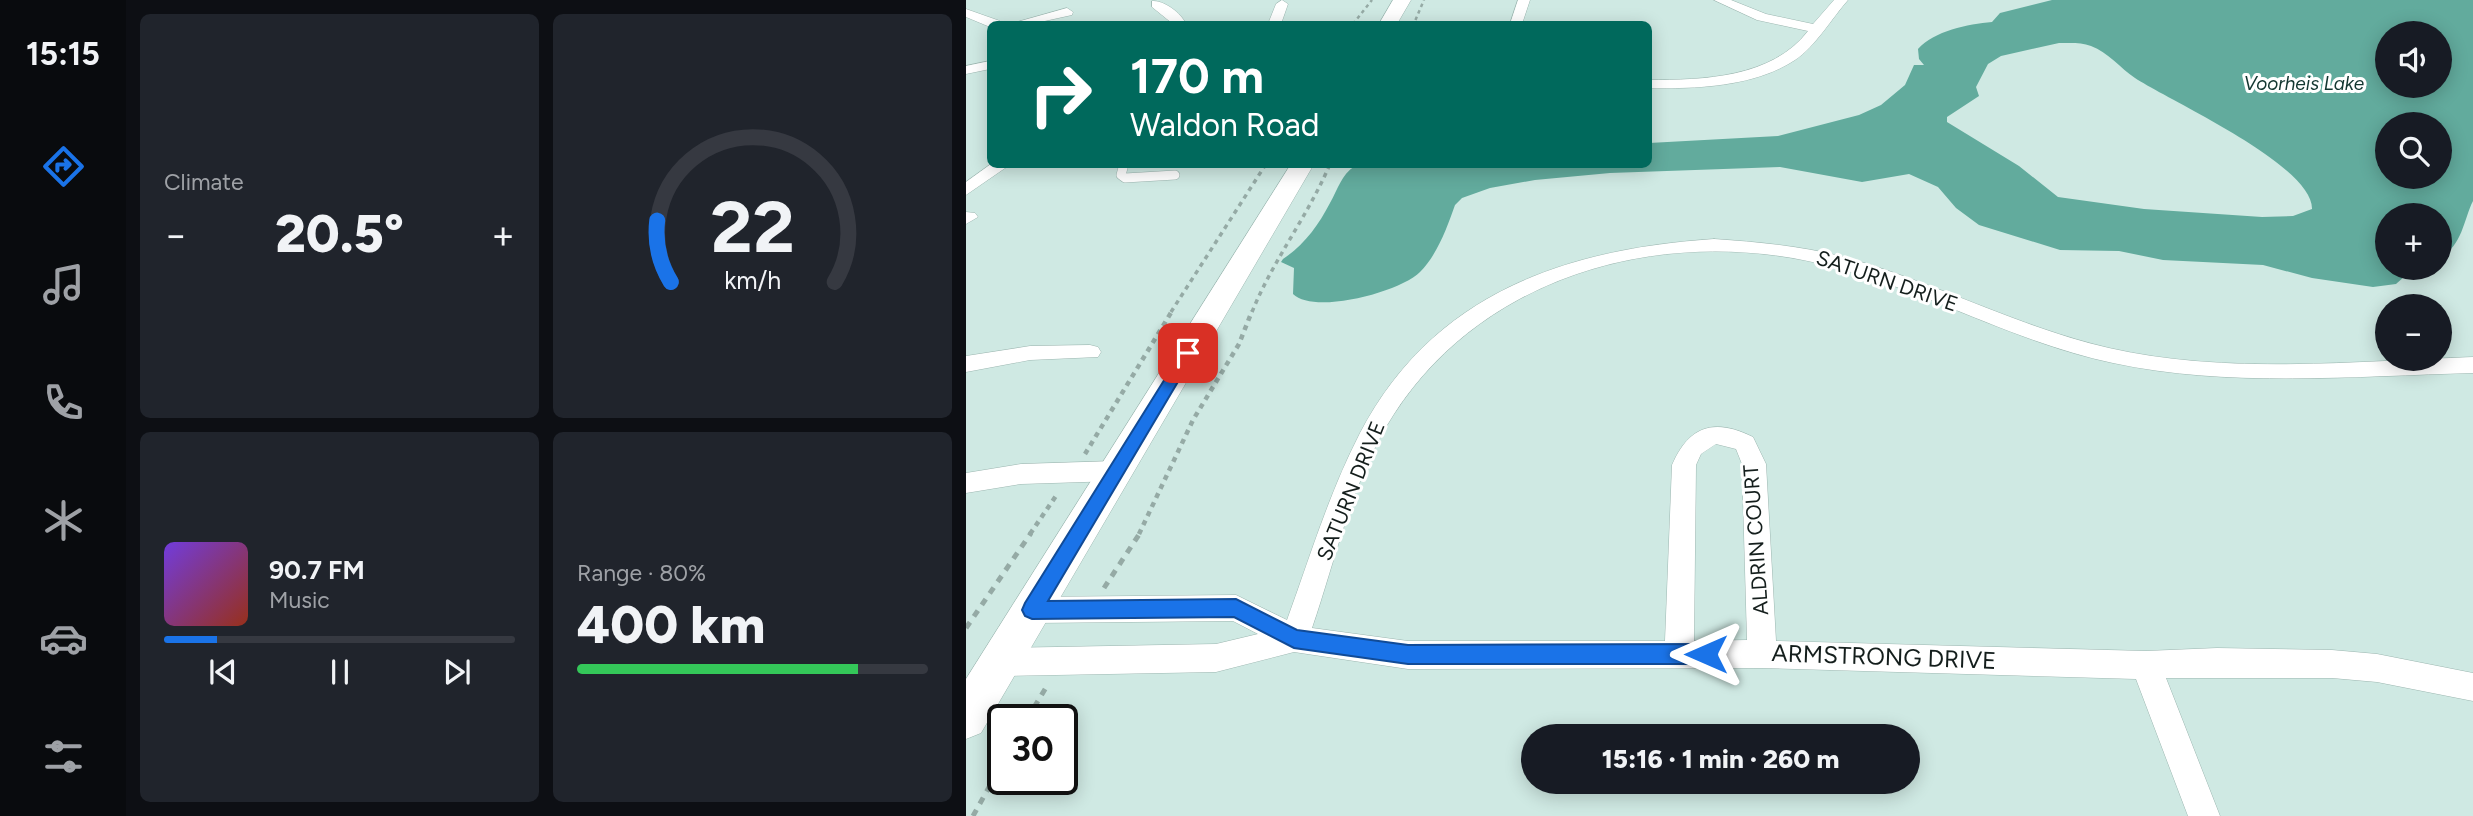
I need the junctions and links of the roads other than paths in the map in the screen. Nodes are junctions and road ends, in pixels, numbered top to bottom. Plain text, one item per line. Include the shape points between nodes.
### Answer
1 (1402, 0) edge
2 (1524, 0) edge
3 (1720, 0) edge
4 (1842, 0) edge
5 (1156, 4) dead end
6 (1282, 4) dead end
7 (1067, 12) dead end
8 (966, 13) edge
9 (987, 21) edge
10 (1030, 21) edge
11 (1178, 21) edge
12 (1275, 21) edge
13 (1390, 21) edge
14 (1517, 21) edge
15 (1815, 28) junction
16 (987, 66) edge
17 (966, 70) edge
18 (1652, 84) edge
19 (997, 168) edge
20 (1123, 168) edge
21 (1301, 168) edge
22 (1175, 176) dead end
23 (966, 190) edge
24 (1090, 352) dead end
25 (966, 365) edge
26 (2473, 365) edge
27 (1116, 471) junction
28 (966, 483) edge
29 (1032, 610) junction
30 (1294, 639) junction
31 (1679, 654) junction
32 (1762, 654) junction
33 (1000, 662) junction
34 (2146, 665) junction
35 (2473, 687) edge
36 (966, 718) edge
37 (2204, 816) edge

1 - 13 street
2 - 14 street
3 - 15 street via 1762,17
4 - 15 street
5 - 11 street
6 - 12 street
7 - 10 street
8 - 9 street
15 - 18 street via 1797,52 1767,68 1716,80
16 - 17 street
19 - 23 street
20 - 22 lane via 1125,178
21 - 27 street
24 - 25 street via 1030,353
26 - 30 street, SATURN DRIVE via 2243,371 2173,365 2048,338 1882,275 1805,253 1733,244 1629,252 1556,274 1504,299 1469,320 1404,382 1358,466
27 - 28 street via 1021,474
27 - 29 street
29 - 30 street, ARMSTRONG DRIVE via 1236,608
29 - 33 street
30 - 31 street, ARMSTRONG DRIVE via 1408,655
30 - 33 street, ARMSTRONG DRIVE via 1216,659
31 - 32 street, ARMSTRONG DRIVE
31 - 32 street, ALDRIN COURT via 1684,465 1691,448 1712,435 1731,436 1745,443 1754,464
32 - 34 street, ARMSTRONG DRIVE
33 - 36 street
34 - 35 street, ARMSTRONG DRIVE via 2332,664
34 - 37 street

